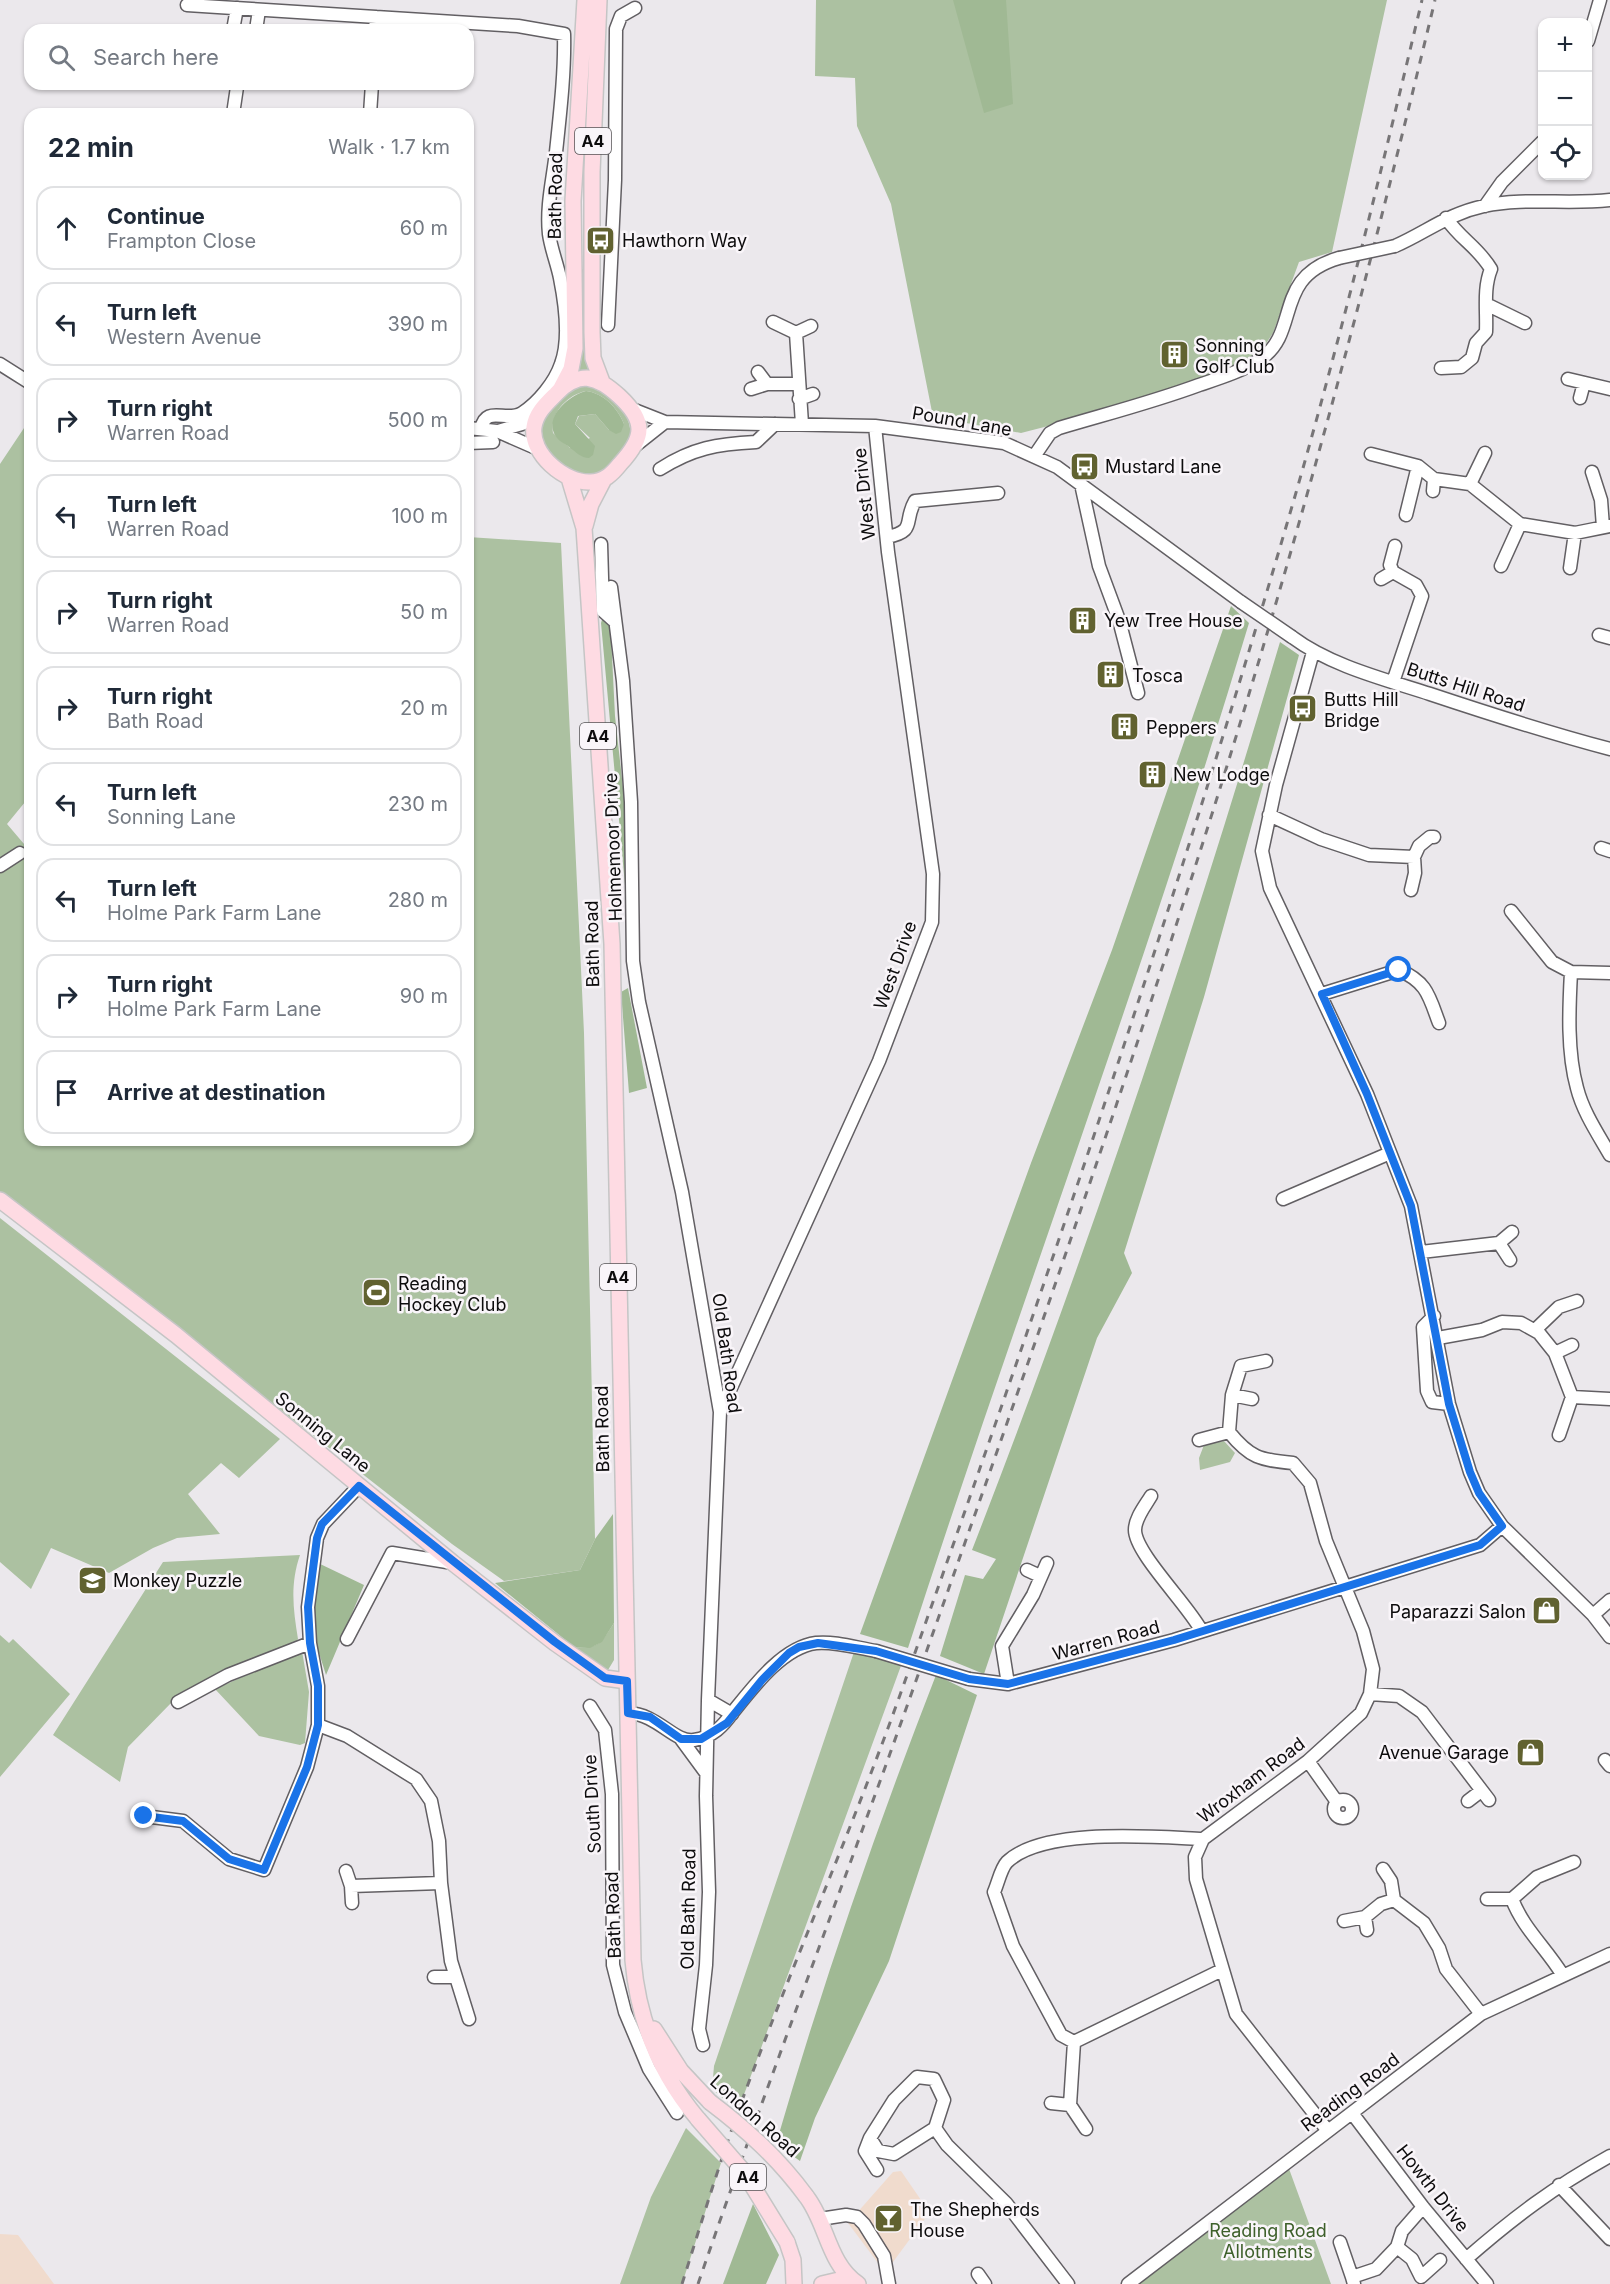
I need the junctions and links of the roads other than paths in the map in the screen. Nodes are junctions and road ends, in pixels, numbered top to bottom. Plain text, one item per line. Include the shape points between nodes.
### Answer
1 (585, 0) edge
2 (599, 0) edge
3 (1600, 0) edge
4 (187, 5) dead end
5 (237, 8) junction
6 (635, 8) dead end
7 (259, 10) junction
8 (376, 17) junction
9 (234, 24) edge
10 (257, 24) edge
11 (375, 24) edge
12 (1592, 25) edge
13 (237, 90) edge
14 (372, 90) edge
15 (234, 108) edge
16 (370, 108) edge
17 (1538, 146) edge
18 (613, 198) junction
19 (592, 200) junction
20 (1610, 200) edge
21 (573, 201) junction
22 (1485, 206) junction
23 (1446, 218) junction
24 (1488, 305) junction
25 (773, 322) dead end
26 (1525, 323) dead end
27 (608, 325) dead end
28 (811, 326) dead end
29 (796, 333) junction
30 (0, 364) edge
31 (1442, 368) dead end
32 (758, 372) dead end
33 (24, 379) edge
34 (1568, 379) dead end
35 (602, 382) junction
36 (1584, 383) junction
37 (767, 384) junction
38 (798, 384) junction
39 (751, 389) dead end
40 (1610, 389) edge
41 (560, 390) junction
42 (813, 394) dead end
43 (1580, 398) dead end
44 (799, 399) junction
45 (632, 409) junction
46 (539, 413) junction
47 (665, 422) junction
48 (775, 424) junction
49 (802, 424) junction
50 (875, 426) junction
51 (474, 428) edge
52 (482, 429) junction
53 (495, 436) junction
54 (474, 441) edge
55 (636, 445) junction
56 (538, 449) junction
57 (1485, 453) dead end
58 (1371, 454) dead end
59 (1035, 455) junction
60 (1418, 465) junction
61 (660, 469) dead end
62 (1592, 472) dead end
63 (569, 478) junction
64 (604, 479) junction
65 (1081, 484) junction
66 (1470, 484) junction
67 (998, 493) dead end
68 (1406, 514) dead end
69 (1520, 524) junction
70 (1607, 526) edge
71 (584, 528) junction
72 (1575, 533) junction
73 (887, 537) junction
74 (600, 544) dead end
75 (1395, 546) dead end
76 (1501, 566) dead end
77 (1570, 568) dead end
78 (1393, 572) junction
79 (1381, 579) dead end
80 (611, 587) dead end
81 (613, 620) junction
82 (1313, 652) junction
83 (1393, 682) junction
84 (1138, 693) dead end
85 (1610, 749) edge
86 (1269, 815) junction
87 (1434, 837) dead end
88 (20, 853) dead end
89 (1414, 857) junction
90 (0, 866) edge
91 (1411, 890) dead end
92 (1511, 910) dead end
93 (612, 944) junction
94 (634, 945) junction
95 (1571, 972) junction
96 (1610, 973) edge
97 (1322, 994) junction
98 (1439, 1023) dead end
99 (1390, 1153) junction
100 (1610, 1155) edge
101 (1283, 1199) dead end
102 (0, 1200) edge
103 (1512, 1232) dead end
104 (1499, 1243) junction
105 (1420, 1252) junction
106 (1510, 1260) dead end
107 (1577, 1301) dead end
108 (1434, 1316) junction
109 (1535, 1330) junction
110 (1438, 1338) junction
111 (1572, 1345) dead end
112 (1555, 1353) junction
113 (1266, 1361) dead end
114 (1232, 1395) junction
115 (1572, 1397) junction
116 (1252, 1399) dead end
117 (1610, 1399) edge
118 (1449, 1404) junction
119 (720, 1412) junction
120 (1229, 1432) junction
121 (1559, 1435) dead end
122 (1199, 1440) dead end
123 (359, 1486) junction
124 (1151, 1496) dead end
125 (1502, 1526) junction
126 (453, 1563) junction
127 (1047, 1563) dead end
128 (1027, 1569) dead end
129 (1040, 1576) junction
130 (1346, 1587) junction
131 (1610, 1600) edge
132 (1593, 1616) junction
133 (1201, 1630) junction
134 (1610, 1637) edge
135 (347, 1638) dead end
136 (310, 1643) junction
137 (627, 1681) junction
138 (1008, 1684) junction
139 (1370, 1694) junction
140 (708, 1700) junction
141 (178, 1702) dead end
142 (590, 1706) dead end
143 (628, 1713) junction
144 (732, 1714) junction
145 (318, 1725) junction
146 (707, 1735) junction
147 (681, 1739) junction
148 (1308, 1761) junction
149 (706, 1773) junction
150 (1468, 1801) dead end
151 (1337, 1802) dead end
152 (144, 1816) dead end
153 (1203, 1839) junction
154 (1574, 1862) dead end
155 (1383, 1869) dead end
156 (346, 1871) dead end
157 (441, 1883) junction
158 (351, 1886) junction
159 (1487, 1899) dead end
160 (1512, 1899) junction
161 (1394, 1900) junction
162 (352, 1903) dead end
163 (1365, 1917) junction
164 (1344, 1921) dead end
165 (1367, 1930) dead end
166 (632, 1938) junction
167 (611, 1940) junction
168 (1610, 1954) edge
169 (1222, 1970) junction
170 (1562, 1974) junction
171 (434, 1977) dead end
172 (455, 1977) junction
173 (643, 2008) junction
174 (1481, 2014) junction
175 (469, 2019) dead end
176 (1074, 2042) junction
177 (703, 2044) dead end
178 (1051, 2103) dead end
179 (1070, 2105) junction
180 (677, 2113) dead end
181 (1352, 2113) junction
182 (935, 2128) junction
183 (1086, 2129) dead end
184 (1328, 2131) junction
185 (870, 2138) junction
186 (1610, 2156) edge
187 (877, 2170) dead end
188 (1558, 2185) junction
189 (1423, 2207) junction
190 (820, 2219) junction
191 (1610, 2239) edge
192 (1341, 2242) dead end
193 (1397, 2247) junction
194 (1466, 2259) junction
195 (1440, 2260) dead end
196 (1353, 2281) edge
197 (1421, 2281) edge
198 (857, 2283) edge
199 (794, 2284) edge
200 (822, 2284) edge
201 (889, 2284) edge
202 (1068, 2284) edge
203 (1128, 2284) edge
204 (1487, 2284) edge

1 - 21 main road, Bath Road / A4
2 - 19 main road, Bath Road / A4
3 - 12 street
4 - 5 street
5 - 7 street
5 - 9 street
6 - 18 street via 621,16 616,28
7 - 8 street
7 - 10 street
8 - 11 street
8 - 52 street via 518,26 564,33 548,215 561,280 563,360 554,379 528,408 516,416 490,415 484,419
13 - 15 street
14 - 16 street
17 - 22 street via 1502,182
18 - 19 street
18 - 27 street
19 - 21 main road
19 - 35 main road, Bath Road / A4 via 592,352
20 - 22 street
21 - 41 main road, Bath Road / A4 via 575,348 571,369
22 - 23 street
23 - 24 street via 1458,235 1480,251 1491,269 1485,285
23 - 59 street, bridge via 1395,246 1316,267 1293,295 1276,340 1264,356 1181,392 1059,428 1050,433
24 - 26 street
24 - 31 street via 1486,332 1476,343 1472,358 1461,367
25 - 29 street
28 - 29 street
29 - 38 street
30 - 33 street
32 - 37 street
34 - 36 street
35 - 41 main road via 582,378
35 - 45 main road
36 - 40 street
36 - 43 street
37 - 38 street
37 - 39 street
38 - 44 street
41 - 46 main road
42 - 44 street
44 - 49 street
45 - 47 street, Pound Lane
45 - 55 main road via 639,422
46 - 53 street
46 - 56 main road via 534,432
47 - 48 street, Pound Lane
47 - 55 street
48 - 49 street, Pound Lane
48 - 61 street via 756,442 718,444 684,454
49 - 50 street, Pound Lane
50 - 59 street, Pound Lane via 1004,443
50 - 73 street, West Drive
51 - 52 street
52 - 53 street
53 - 54 street
53 - 56 street
55 - 64 main road
56 - 63 main road
57 - 66 street
58 - 60 street
59 - 65 street, Pound Lane
60 - 66 street via 1434,485
60 - 68 street
62 - 70 street
63 - 64 main road via 589,483
63 - 71 main road, Bath Road / A4
64 - 71 main road, Bath Road / A4
65 - 82 street, Pound Lane, bridge
65 - 84 street via 1100,566
66 - 69 street
67 - 73 street via 915,501 903,534
69 - 72 street
69 - 76 street
70 - 72 street
71 - 93 main road, Bath Road / A4
72 - 77 street
73 - 119 street, West Drive via 933,874 932,922 879,1061
74 - 81 street, Holmemoor Drive via 603,611
75 - 78 street via 1389,565
78 - 79 street
78 - 83 street via 1416,585 1422,596
80 - 81 street, Holmemoor Drive
81 - 94 street, Holmemoor Drive via 623,681 631,802
82 - 83 street, Butts Hill Road
82 - 86 street
83 - 85 street, Butts Hill Road
86 - 89 street via 1369,855
86 - 97 street via 1262,851 1270,888
87 - 89 street via 1419,846
88 - 90 street
89 - 91 street
92 - 95 street via 1528,924 1552,962
93 - 94 street, Holmemoor Drive
93 - 137 main road, Bath Road / A4
94 - 119 street, Old Bath Road via 639,1002 682,1192
95 - 96 street
95 - 100 street via 1571,1039 1577,1088 1592,1126
97 - 98 street via 1399,970 1415,977 1426,989 1428,1008
97 - 99 street
99 - 101 street
99 - 105 street via 1411,1206
102 - 123 main road, Sonning Lane via 176,1335
103 - 104 street
104 - 105 street
104 - 106 street
105 - 108 street
107 - 109 street via 1559,1307
108 - 110 street
108 - 118 street via 1423,1327 1427,1391 1432,1402
109 - 110 street via 1521,1323 1502,1322
109 - 112 street
110 - 118 street
111 - 112 street
112 - 115 street
113 - 114 street via 1241,1366
114 - 116 street
114 - 120 street
115 - 117 street
115 - 121 street
118 - 125 street via 1479,1493
119 - 140 street, Old Bath Road
120 - 122 street
120 - 130 street, Wroxham Road via 1244,1451 1269,1461 1293,1463 1310,1483 1326,1541
123 - 126 main road, Sonning Lane
123 - 136 street via 322,1524 317,1538 308,1607
124 - 133 street via 1135,1531 1145,1556 1192,1612
125 - 130 street, Warren Road via 1480,1545
125 - 132 street
126 - 135 street via 392,1553
126 - 137 main road, Sonning Lane via 605,1678
127 - 129 street
128 - 129 street
129 - 138 street via 1002,1646
130 - 133 street, Warren Road
130 - 139 street, Wroxham Road via 1373,1669
131 - 132 street
132 - 134 street
133 - 138 street, Warren Road
136 - 141 street via 228,1675
136 - 145 street via 318,1686
137 - 143 main road, Bath Road / A4
138 - 144 street, Warren Road, bridge via 969,1679 876,1651 818,1643 799,1647
139 - 148 street, Wroxham Road via 1361,1713
139 - 150 street via 1399,1696 1422,1712 1485,1796
140 - 144 street
140 - 146 street, Old Bath Road
142 - 167 street, South Drive via 605,1730 612,1794
143 - 147 street via 650,1717
143 - 166 main road, Bath Road / A4
144 - 146 street, Warren Road via 719,1730
145 - 152 street via 307,1767 264,1870 229,1859 183,1821
145 - 157 street via 347,1736 417,1779 430,1801 439,1841
146 - 147 street, Warren Road via 696,1740
146 - 149 street, Old Bath Road
147 - 149 street
148 - 151 street
148 - 153 street, Wroxham Road
149 - 177 street, Old Bath Road via 709,1892 699,2028
153 - 169 street, Wroxham Road via 1196,1857 1196,1879
153 - 176 street via 1115,1836 1037,1845 1006,1863 994,1892 1013,1946 1062,2036
154 - 160 street via 1537,1877
155 - 161 street via 1391,1881
156 - 158 street
157 - 158 street
157 - 172 street
158 - 162 street
159 - 160 street
160 - 170 street via 1518,1915
161 - 163 street
161 - 174 street via 1424,1923 1446,1969
163 - 164 street
163 - 165 street
166 - 167 street
166 - 173 main road, Bath Road / A4
167 - 180 street, South Drive via 625,2012 649,2069
168 - 170 street, Reading Road
169 - 176 street
169 - 184 street, Wroxham Road via 1236,2014
170 - 174 street, Reading Road
171 - 172 street
172 - 175 street
173 - 190 main road, London Road / A4, bridge via 681,2072 710,2103 784,2167
173 - 199 main road, Bath Road / A4, bridge via 646,2028 674,2087 744,2172 787,2242
174 - 181 street, Reading Road
176 - 179 street
178 - 179 street
179 - 183 street
181 - 184 street, Reading Road
181 - 189 street, Howth Drive
182 - 185 street via 894,2154 878,2151
182 - 185 street via 944,2100 934,2079 917,2077 894,2100
182 - 202 street via 1006,2203
184 - 203 street, Reading Road
185 - 187 street via 865,2151
186 - 188 street
188 - 191 street
188 - 194 street
189 - 193 street via 1402,2231
189 - 194 street, Howth Drive
190 - 198 main road, London Road / A4 via 835,2259
190 - 201 street via 857,2217 884,2256
192 - 196 street
193 - 196 street via 1376,2269
193 - 197 street via 1412,2259
194 - 204 street, Howth Drive
195 - 197 street
198 - 200 main road, A4 via 839,2280

